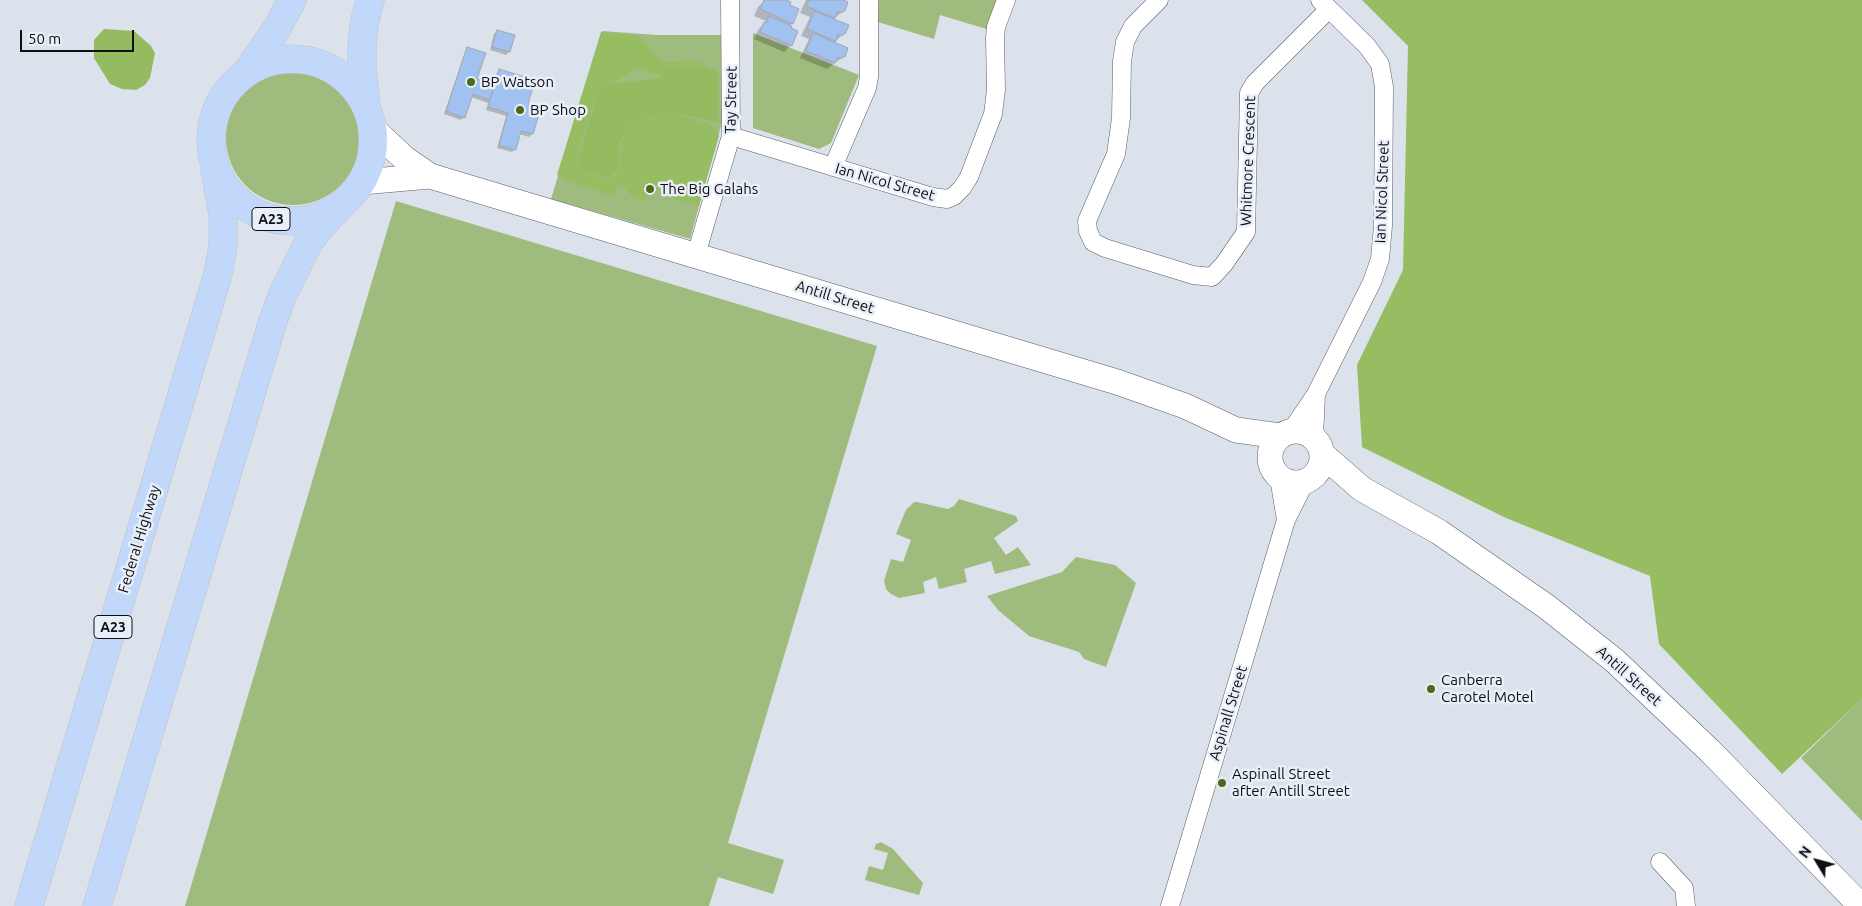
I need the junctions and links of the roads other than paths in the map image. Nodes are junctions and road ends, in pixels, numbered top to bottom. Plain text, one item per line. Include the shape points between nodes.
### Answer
1 (292, 0) edge
2 (370, 0) edge
3 (730, 0) edge
4 (870, 0) edge
5 (1006, 0) edge
6 (1159, 0) edge
7 (1324, 5) edge
8 (245, 74) junction
9 (370, 118) junction
10 (731, 136) junction
11 (833, 167) junction
12 (215, 169) junction
13 (430, 176) junction
14 (353, 192) junction
15 (696, 255) junction
16 (1316, 394) junction
17 (1236, 430) junction
18 (1285, 433) junction
19 (1318, 446) junction
20 (1274, 470) junction
21 (1308, 480) junction
22 (1362, 489) junction
23 (1286, 520) junction
24 (1660, 862) dead end
25 (29, 906) edge
26 (97, 906) edge
27 (1170, 906) edge
28 (1686, 906) edge
29 (1861, 906) edge

1 - 8 highway, A23 via 276,30
2 - 9 highway, A23 via 362,47 362,70
3 - 10 street, Tay Street
4 - 11 street via 867,88
5 - 11 street, Ian Nicol Street via 996,27 993,114 968,177 958,192 947,199 933,197
6 - 7 street, Whitmore Crescent via 1134,26 1124,42 1116,154 1087,221 1088,231 1093,242 1105,248 1193,275 1212,277 1246,232 1249,93
7 - 16 street, Ian Nicol Street via 1367,46 1380,64 1384,88 1383,226 1380,259 1372,282
8 - 9 highway, A23 via 272,61 314,62 339,73 350,83
8 - 12 highway, A23 via 225,94 214,118 210,145
9 - 13 main road, Antill Street via 404,158
9 - 14 highway, A23 via 372,157
10 - 11 street, Ian Nicol Street
10 - 15 street, Tay Street
12 - 14 highway, A23 via 236,200 258,215 282,221 306,221 332,211
12 - 25 highway, Federal Highway / A23 via 223,215 223,246 218,274
13 - 14 main road, Antill Street
13 - 15 main road, Antill Street
14 - 26 highway, A23 via 307,245 282,296
15 - 17 main road, Antill Street via 1117,382 1185,406
16 - 18 street, Ian Nicol Street
16 - 19 street, Ian Nicol Street
17 - 18 main road, Antill Street
17 - 20 main road, Antill Street
18 - 19 main road via 1299,430
18 - 20 main road via 1271,447
19 - 21 main road via 1320,468
19 - 22 main road, Antill Street
20 - 21 main road via 1287,482
20 - 23 street, Aspinall Street
21 - 22 main road, Antill Street
21 - 23 street, Aspinall Street
22 - 29 main road, Antill Street via 1439,532 1547,607 1615,661 1710,751
23 - 27 street, Aspinall Street
24 - 28 street via 1684,888

